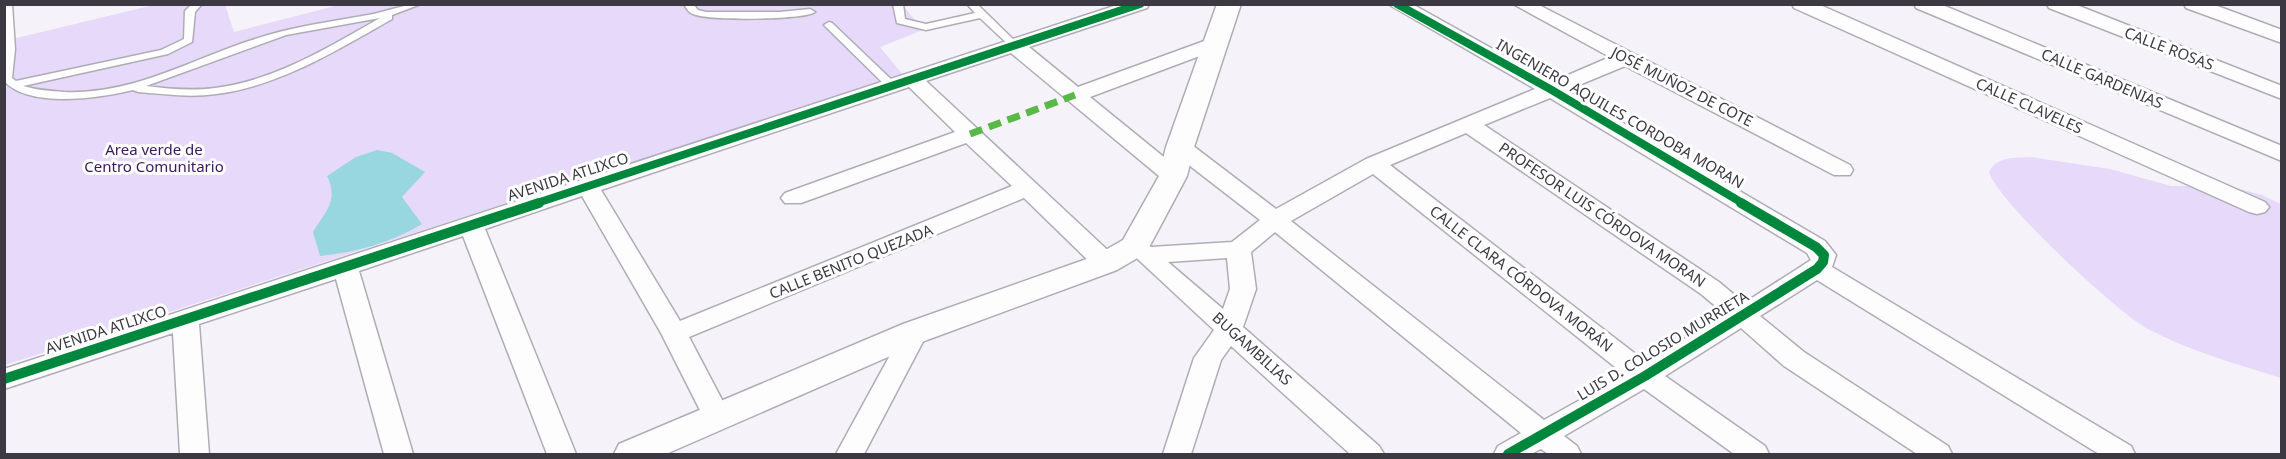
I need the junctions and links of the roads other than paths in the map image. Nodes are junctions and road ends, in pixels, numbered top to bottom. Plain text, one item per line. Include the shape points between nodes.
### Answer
1 (7, 4) edge
2 (198, 4) edge
3 (417, 4) edge
4 (688, 4) edge
5 (898, 4) edge
6 (971, 4) edge
7 (1140, 4) edge
8 (1229, 4) edge
9 (1397, 4) edge
10 (1522, 4) edge
11 (1801, 4) edge
12 (1923, 4) edge
13 (2056, 4) edge
14 (2193, 4) edge
15 (1106, 9) edge
16 (810, 12) dead end
17 (396, 13) junction
18 (981, 15) junction
19 (829, 26) dead end
20 (2282, 37) edge
21 (1214, 44) junction
22 (8, 46) edge
23 (1015, 46) junction
24 (1626, 58) junction
25 (6, 62) edge
26 (902, 83) junction
27 (13, 86) junction
28 (134, 88) junction
29 (1550, 88) junction
30 (2282, 93) edge
31 (1075, 96) junction
32 (1469, 125) junction
33 (970, 134) junction
34 (1180, 147) junction
35 (2282, 154) edge
36 (1374, 164) junction
37 (1842, 170) dead end
38 (1173, 177) junction
39 (588, 187) junction
40 (1027, 188) junction
41 (793, 198) dead end
42 (2257, 207) dead end
43 (1275, 220) junction
44 (471, 225) junction
45 (1140, 250) junction
46 (1238, 250) junction
47 (1106, 262) junction
48 (1820, 262) junction
49 (345, 267) junction
50 (1741, 315) junction
51 (185, 319) junction
52 (1229, 328) junction
53 (915, 332) junction
54 (674, 333) junction
55 (1645, 376) junction
56 (4, 379) edge
57 (717, 417) junction
58 (1544, 435) junction
59 (638, 453) edge
60 (195, 454) edge
61 (399, 454) edge
62 (562, 454) edge
63 (850, 454) edge
64 (1177, 454) edge
65 (1369, 454) edge
66 (1508, 454) edge
67 (1568, 454) edge
68 (1755, 454) edge
69 (1938, 454) edge
70 (2121, 454) edge

1 - 22 lane
2 - 27 lane via 190,10 189,40 180,46
3 - 17 lane
4 - 16 lane via 694,12 706,15
5 - 18 lane via 900,21 926,27
6 - 18 lane
7 - 15 street, AVENIDA ATLIXCO
8 - 21 street
9 - 29 street, INGENIERO AQUILES CORDOBA MORAN
10 - 24 street, JOSÉ MUÑOZ DE COTE
11 - 42 street, CALLE CLAVELES
12 - 35 street, CALLE GARDENIAS
13 - 30 street, CALLE ROSAS
14 - 20 street
15 - 23 street, AVENIDA ATLIXCO
17 - 28 lane via 284,33
17 - 28 lane via 298,66 251,84 190,93
18 - 23 lane
19 - 26 lane
21 - 31 street
21 - 34 street
22 - 25 lane
23 - 26 street, AVENIDA ATLIXCO
23 - 31 street
24 - 29 street
24 - 37 street, JOSÉ MUÑOZ DE COTE
25 - 27 lane via 7,78
26 - 33 street
26 - 39 street, AVENIDA ATLIXCO
27 - 28 lane via 86,96
29 - 32 street
29 - 48 street, INGENIERO AQUILES CORDOBA MORAN via 1816,247
31 - 38 street
32 - 36 street
32 - 50 street, PROFESOR LUIS CÓRDOVA MORAN via 1710,288
33 - 40 street
33 - 41 street
34 - 38 street
34 - 43 street
36 - 43 street
36 - 55 street, CALLE CLARA CÓRDOVA MORÁN
38 - 45 street
39 - 44 street, AVENIDA ATLIXCO
39 - 54 street
40 - 47 street
40 - 54 street, CALLE BENITO QUEZADA
43 - 46 street
43 - 58 street
44 - 49 street, AVENIDA ATLIXCO
44 - 62 street
45 - 46 street
45 - 47 street
45 - 52 street, BUGAMBILIAS
46 - 52 street via 1243,289
47 - 53 street
48 - 50 street, LUIS D. COLOSIO MURRIETA
48 - 70 street, INGENIERO AQUILES CORDOBA MORAN
49 - 51 street, AVENIDA ATLIXCO
49 - 61 street
50 - 55 street, LUIS D. COLOSIO MURRIETA
50 - 69 street, PROFESOR LUIS CÓRDOVA MORAN via 1794,359
51 - 56 street, AVENIDA ATLIXCO
51 - 60 street
52 - 64 street via 1208,358
52 - 65 street, BUGAMBILIAS
53 - 57 street
53 - 63 street
54 - 57 street
55 - 58 street, LUIS D. COLOSIO MURRIETA
55 - 68 street, CALLE CLARA CÓRDOVA MORÁN
57 - 59 street
58 - 66 street, LUIS D. COLOSIO MURRIETA
58 - 67 street

